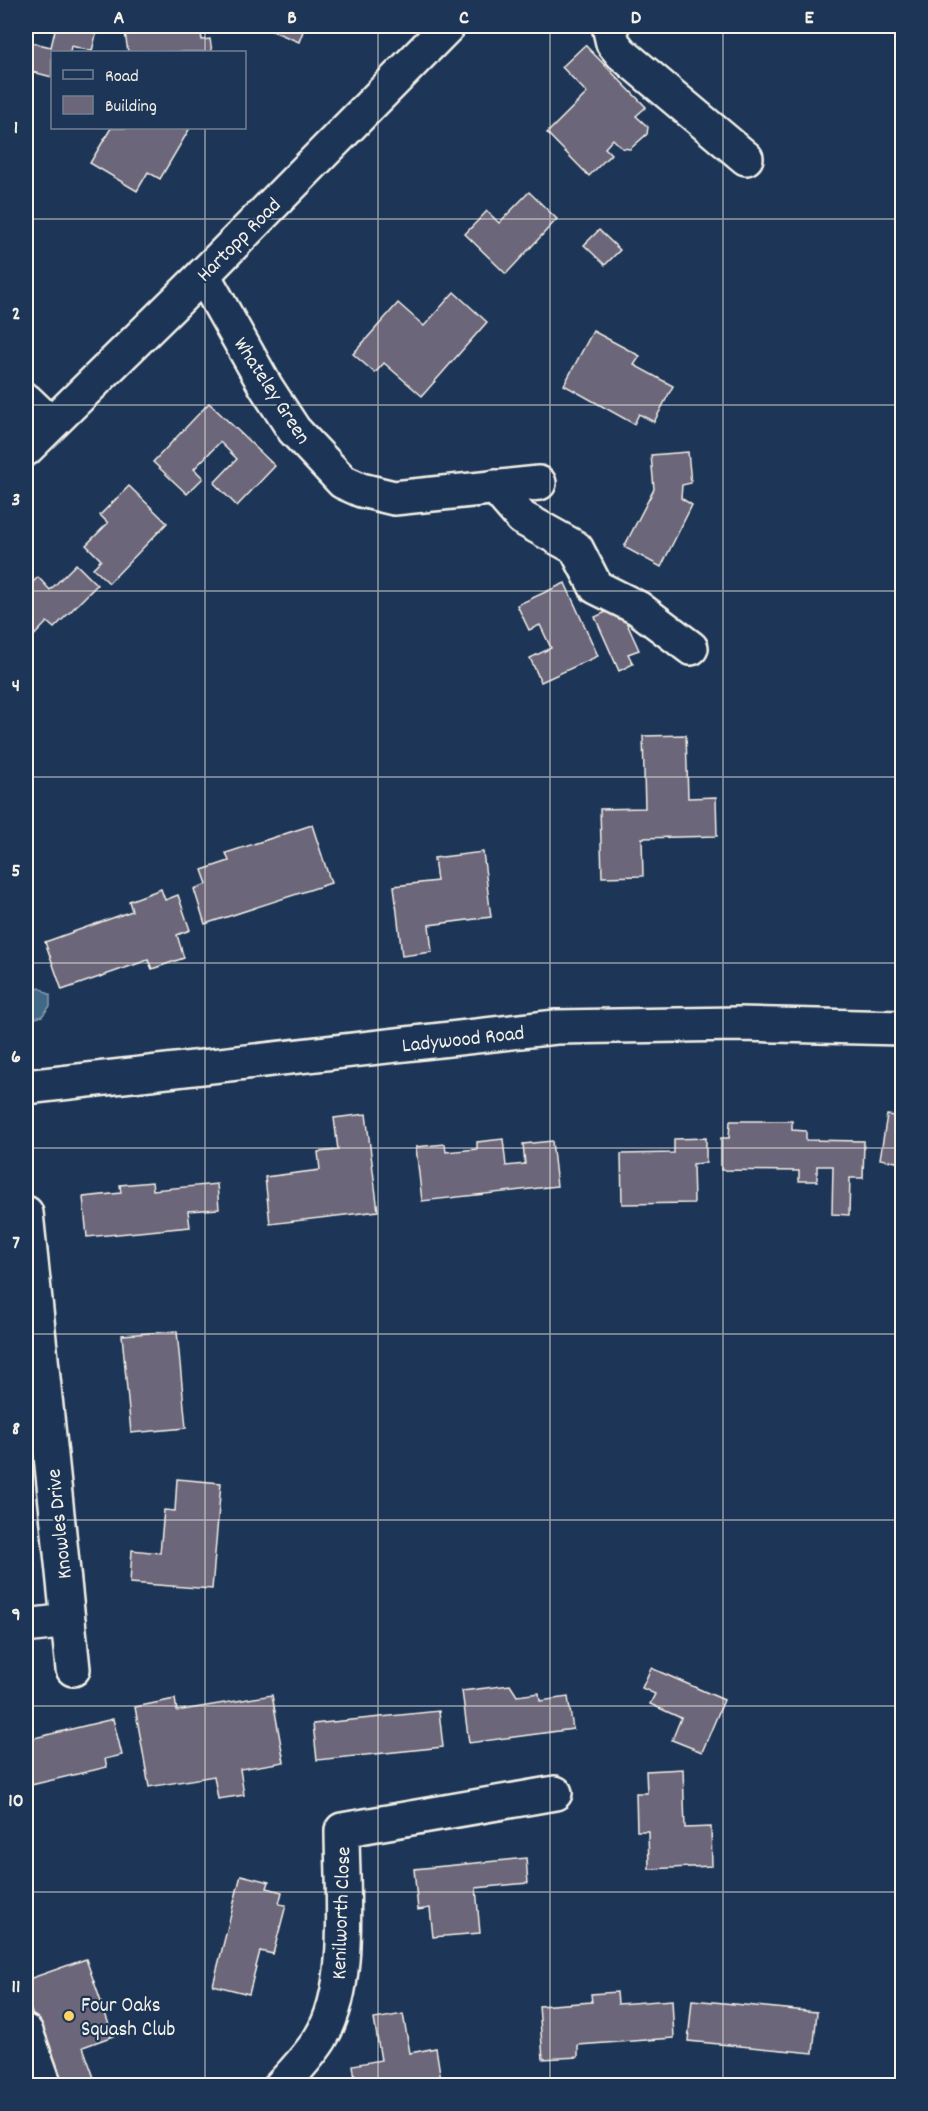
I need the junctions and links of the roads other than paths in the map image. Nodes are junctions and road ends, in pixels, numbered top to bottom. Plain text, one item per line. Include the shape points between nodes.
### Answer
1 (448, 26) edge
2 (609, 26) edge
3 (746, 158) dead end
4 (203, 275) junction
5 (26, 400) edge
6 (50, 423) junction
7 (26, 449) edge
8 (539, 483) dead end
9 (495, 487) junction
10 (690, 648) dead end
11 (903, 1028) edge
12 (26, 1087) edge
13 (26, 1213) edge
14 (68, 1621) junction
15 (34, 1625) dead end
16 (73, 1669) dead end
17 (555, 1792) dead end
18 (26, 2032) edge
19 (45, 2085) edge
20 (281, 2085) edge

1 - 4 street, Hartopp Road
2 - 3 street via 613,43 621,53
4 - 6 street, Hartopp Road
4 - 9 street, Whateley Green via 294,430 343,482 394,498
5 - 6 street
6 - 7 street, Hartopp Road
8 - 9 street, Whateley Green
9 - 10 street via 522,518 576,548 596,587 638,608
11 - 12 street, Ladywood Road via 739,1024 556,1027
13 - 14 street, Knowles Drive
14 - 15 street
14 - 16 street, Knowles Drive
17 - 20 street, Kenilworth Close via 342,1830 342,1976 321,2038
18 - 19 street

